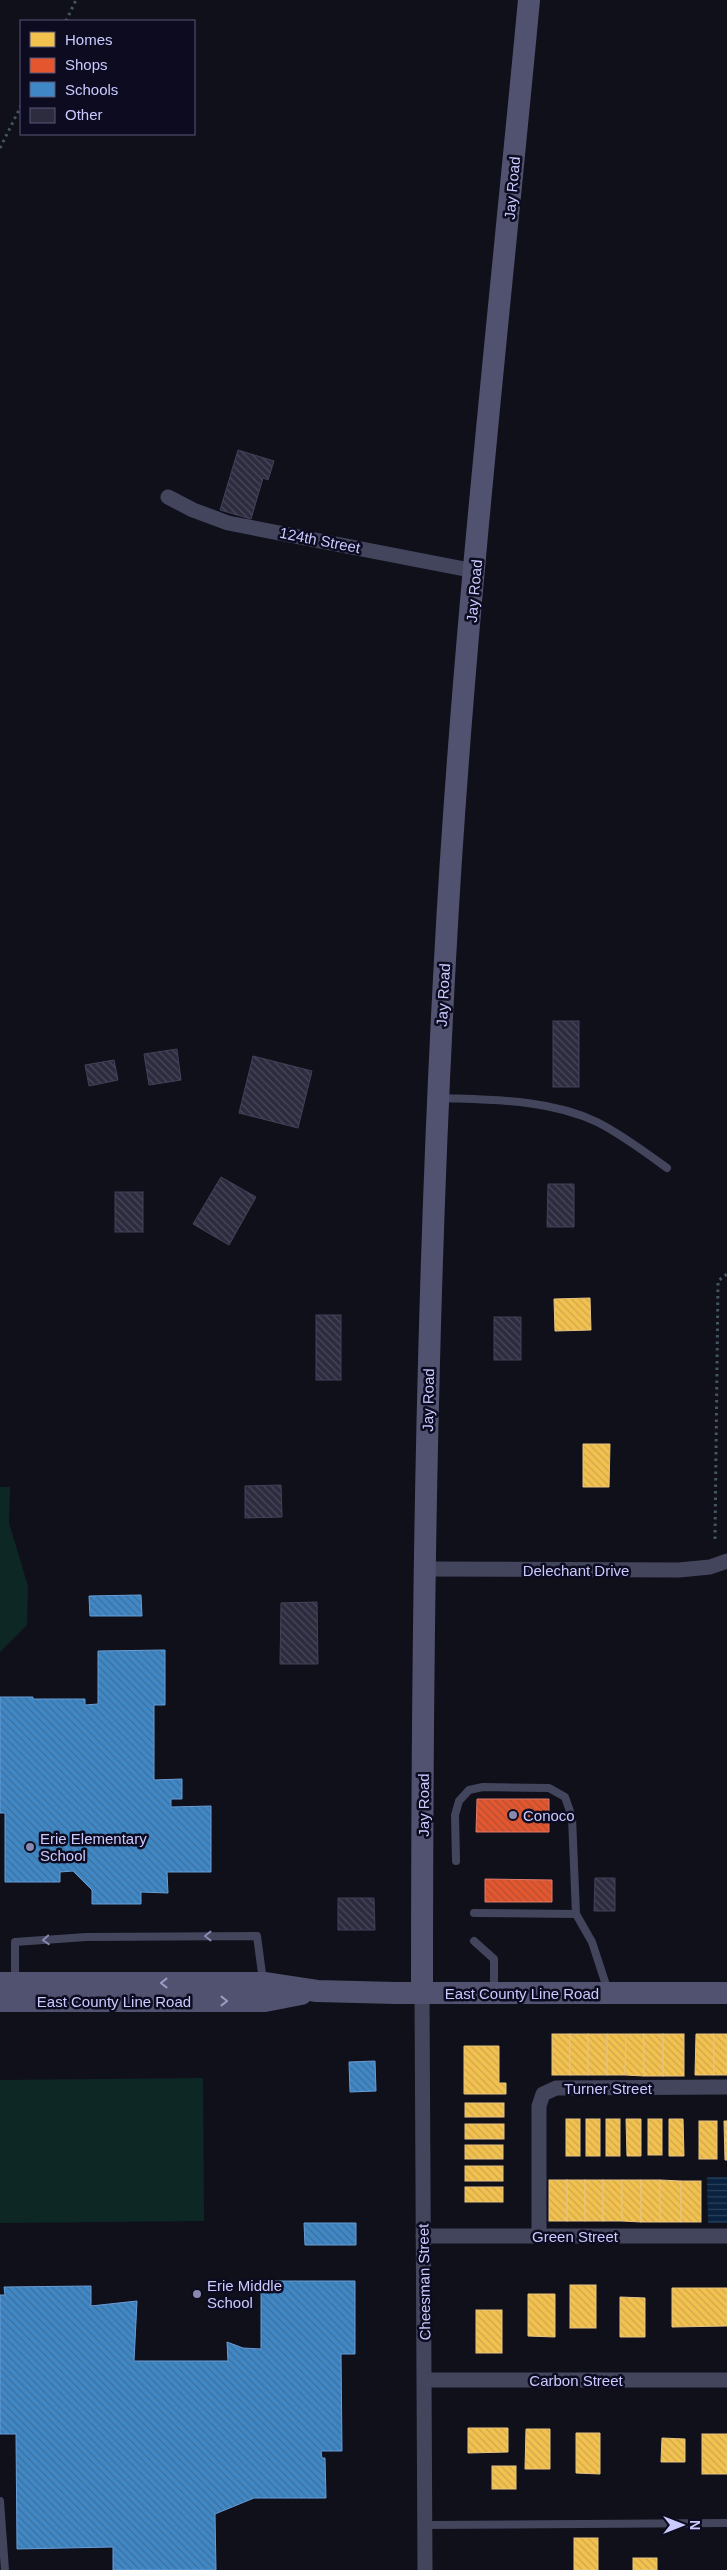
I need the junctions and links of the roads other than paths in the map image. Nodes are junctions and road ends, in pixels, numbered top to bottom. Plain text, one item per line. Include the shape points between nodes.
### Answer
1 (530, 0) edge
2 (168, 497) dead end
3 (475, 571) junction
4 (438, 1098) junction
5 (667, 1168) dead end
6 (727, 1561) edge
7 (425, 1570) junction
8 (456, 1861) dead end
9 (474, 1913) dead end
10 (576, 1914) junction
11 (474, 1941) dead end
12 (264, 1982) junction
13 (7, 1983) edge
14 (317, 1991) junction
15 (609, 1992) junction
16 (422, 1993) junction
17 (494, 1993) junction
18 (727, 1993) edge
19 (0, 2001) edge
20 (727, 2087) edge
21 (423, 2236) junction
22 (539, 2236) junction
23 (727, 2236) edge
24 (425, 2380) junction
25 (727, 2380) edge
26 (0, 2501) edge
27 (727, 2523) edge
28 (425, 2524) junction
29 (5, 2570) edge
30 (425, 2570) edge

1 - 3 street, Jay Road
2 - 3 street, 124th Street via 228,523
3 - 4 street, Jay Road via 445,954
4 - 5 lane via 499,1100 560,1108 598,1122
4 - 7 street, Jay Road
6 - 7 street, Delechant Drive via 710,1567 679,1570
7 - 16 street, Jay Road
8 - 10 lane via 456,1816 459,1801 469,1790 483,1787 549,1788 565,1797 572,1817
9 - 10 lane
10 - 15 lane via 592,1942
11 - 17 lane via 494,1959
12 -> 13 street, East County Line Road
12 -> 13 lane via 257,1936 248,1936 86,1937 15,1942
12 - 14 street, East County Line Road
14 - 16 street, East County Line Road
19 -> 14 street, East County Line Road via 264,2001
15 - 17 street, East County Line Road
15 - 18 street, East County Line Road
16 - 17 street, East County Line Road
16 - 21 street, Cheesman Street
20 - 22 street, Turner Street via 556,2088 543,2094 539,2106
21 - 22 street, Green Street
21 - 24 street, Cheesman Street
22 - 23 street, Green Street
24 - 25 street, Carbon Street
24 - 28 street, Cheesman Street
26 - 29 lane
27 - 28 lane
28 - 30 street, Cheesman Street

